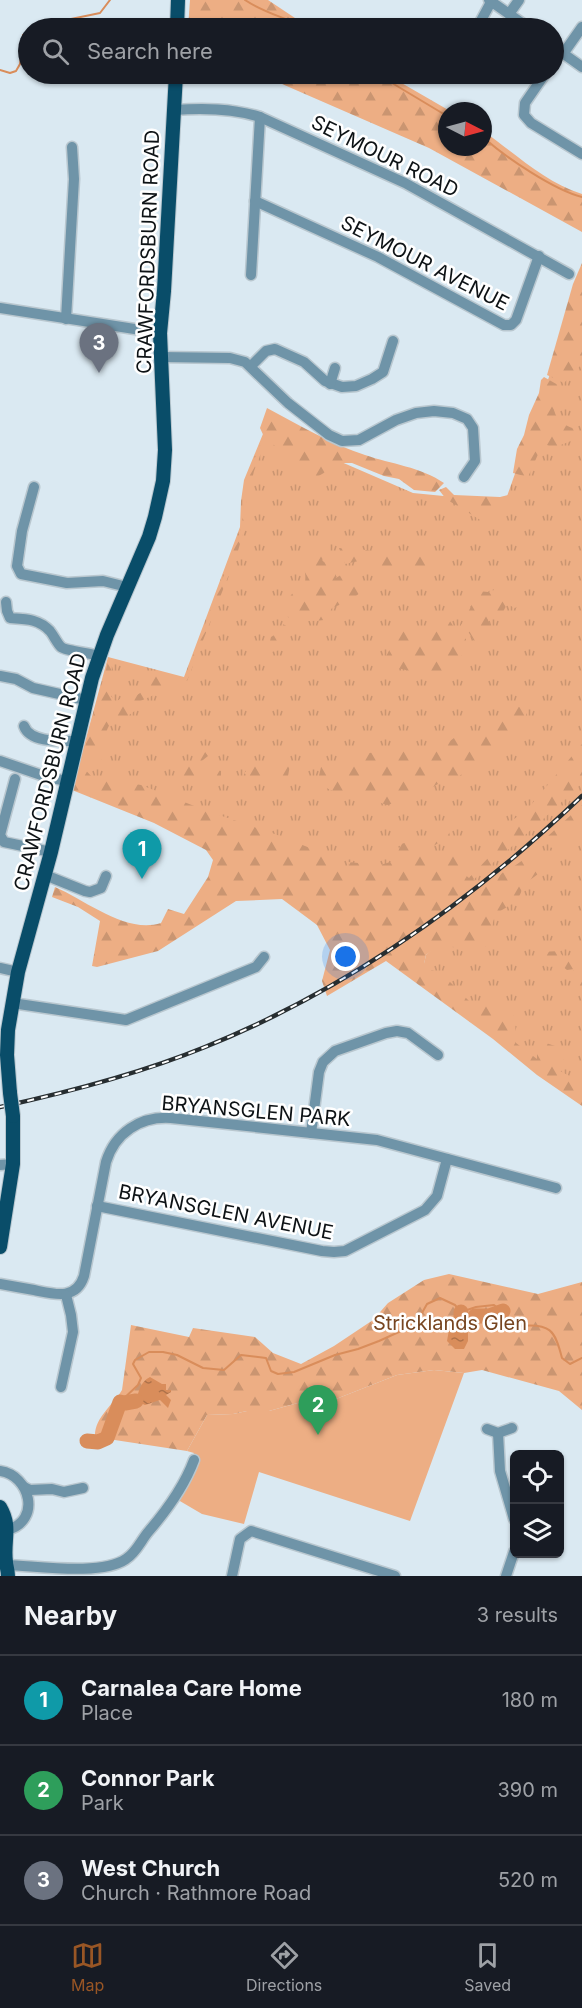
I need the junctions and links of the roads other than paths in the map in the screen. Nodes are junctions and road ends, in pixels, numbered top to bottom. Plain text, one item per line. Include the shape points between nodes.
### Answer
1 (178, 0) edge
2 (519, 0) edge
3 (490, 1) edge
4 (509, 14) junction
5 (177, 18) edge
6 (482, 18) edge
7 (515, 18) edge
8 (582, 27) edge
9 (564, 46) edge
10 (564, 54) edge
11 (582, 67) edge
12 (175, 84) edge
13 (538, 84) edge
14 (174, 110) junction
15 (260, 117) junction
16 (72, 147) dead end
17 (582, 154) edge
18 (255, 201) junction
19 (539, 256) junction
20 (569, 274) dead end
21 (251, 275) dead end
22 (0, 308) edge
23 (66, 319) junction
24 (160, 333) junction
25 (393, 341) dead end
26 (161, 357) junction
27 (251, 366) junction
28 (335, 368) dead end
29 (330, 384) junction
30 (464, 477) dead end
31 (34, 488) dead end
32 (128, 587) junction
33 (6, 603) dead end
34 (99, 656) junction
35 (0, 676) edge
36 (86, 700) junction
37 (24, 726) dead end
38 (76, 741) junction
39 (0, 760) edge
40 (67, 781) junction
41 (0, 782) edge
42 (51, 852) junction
43 (45, 875) junction
44 (106, 876) dead end
45 (264, 957) dead end
46 (0, 968) edge
47 (18, 972) junction
48 (12, 1003) junction
49 (438, 1056) dead end
50 (311, 1133) junction
51 (447, 1158) junction
52 (6, 1165) edge
53 (556, 1188) dead end
54 (98, 1206) junction
55 (0, 1247) edge
56 (0, 1284) edge
57 (66, 1294) junction
58 (61, 1387) dead end
59 (512, 1428) dead end
60 (194, 1460) dead end
61 (0, 1471) edge
62 (24, 1487) junction
63 (83, 1488) dead end
64 (40, 1491) junction
65 (28, 1505) junction
66 (510, 1505) edge
67 (0, 1507) edge
68 (7, 1530) junction
69 (512, 1558) edge
70 (5, 1567) edge
71 (232, 1576) edge
72 (395, 1576) edge
73 (506, 1576) edge

1 - 5 main road
2 - 4 street
3 - 4 street
3 - 6 street
4 - 7 street
8 - 9 street
10 - 11 street
12 - 14 main road, CRAWFORDSBURN ROAD
13 - 17 street via 525,103 524,115
14 - 15 street, SEYMOUR ROAD via 221,109
14 - 24 main road, CRAWFORDSBURN ROAD
15 - 18 street
15 - 19 street, SEYMOUR ROAD via 405,183
16 - 23 street via 74,179
18 - 19 street, SEYMOUR AVENUE via 378,256 504,325 516,320
18 - 21 street
19 - 20 street, SEYMOUR ROAD
22 - 23 street
23 - 24 street
24 - 26 main road, CRAWFORDSBURN ROAD
25 - 29 street via 384,369 372,380 352,387
26 - 27 street via 230,358
26 - 32 main road, CRAWFORDSBURN ROAD via 165,450 162,481 155,517
27 - 29 street via 266,351 274,349 304,362
27 - 30 street via 288,403 342,441 359,440 396,420 424,412 453,413 467,419 473,428 475,461
28 - 29 street
31 - 32 street via 16,566 21,574
32 - 34 main road, CRAWFORDSBURN ROAD
33 - 34 street via 6,620 32,619 49,630 62,647
34 - 36 main road, CRAWFORDSBURN ROAD
35 - 36 street
36 - 38 main road, CRAWFORDSBURN ROAD
37 - 38 street via 34,736
38 - 40 main road, CRAWFORDSBURN ROAD
39 - 40 street
40 - 42 main road, CRAWFORDSBURN ROAD
41 - 42 street via 14,782 0,835 4,842
42 - 43 main road, CRAWFORDSBURN ROAD
43 - 44 street via 90,892 101,888
43 - 47 main road, CRAWFORDSBURN ROAD
45 - 48 street via 256,967 126,1020
46 - 47 street
47 - 48 main road, CRAWFORDSBURN ROAD
48 - 52 main road, CRAWFORDSBURN ROAD, bridge via 7,1055 12,1116
49 - 50 street via 408,1033 397,1031 335,1051 319,1072
50 - 51 street, BRYANSGLEN PARK via 377,1140
50 - 54 street, BRYANSGLEN PARK via 171,1118 142,1122 124,1133 110,1150
51 - 53 street, BRYANSGLEN PARK
51 - 54 street, BRYANSGLEN AVENUE via 437,1196 425,1210 340,1252
52 - 55 main road, CRAWFORDSBURN ROAD
54 - 57 street, BRYANSGLEN PARK via 83,1281
56 - 57 street
57 - 58 street via 73,1332
59 - 66 street via 492,1431
60 - 70 street via 164,1514 136,1549 118,1564 97,1569
61 - 62 street via 15,1476
62 - 64 street
62 - 65 street
63 - 64 street
64 - 65 street
65 - 68 street via 18,1527
67 - 68 main road
68 - 70 main road
69 - 73 street
71 - 72 street via 240,1539 251,1531

